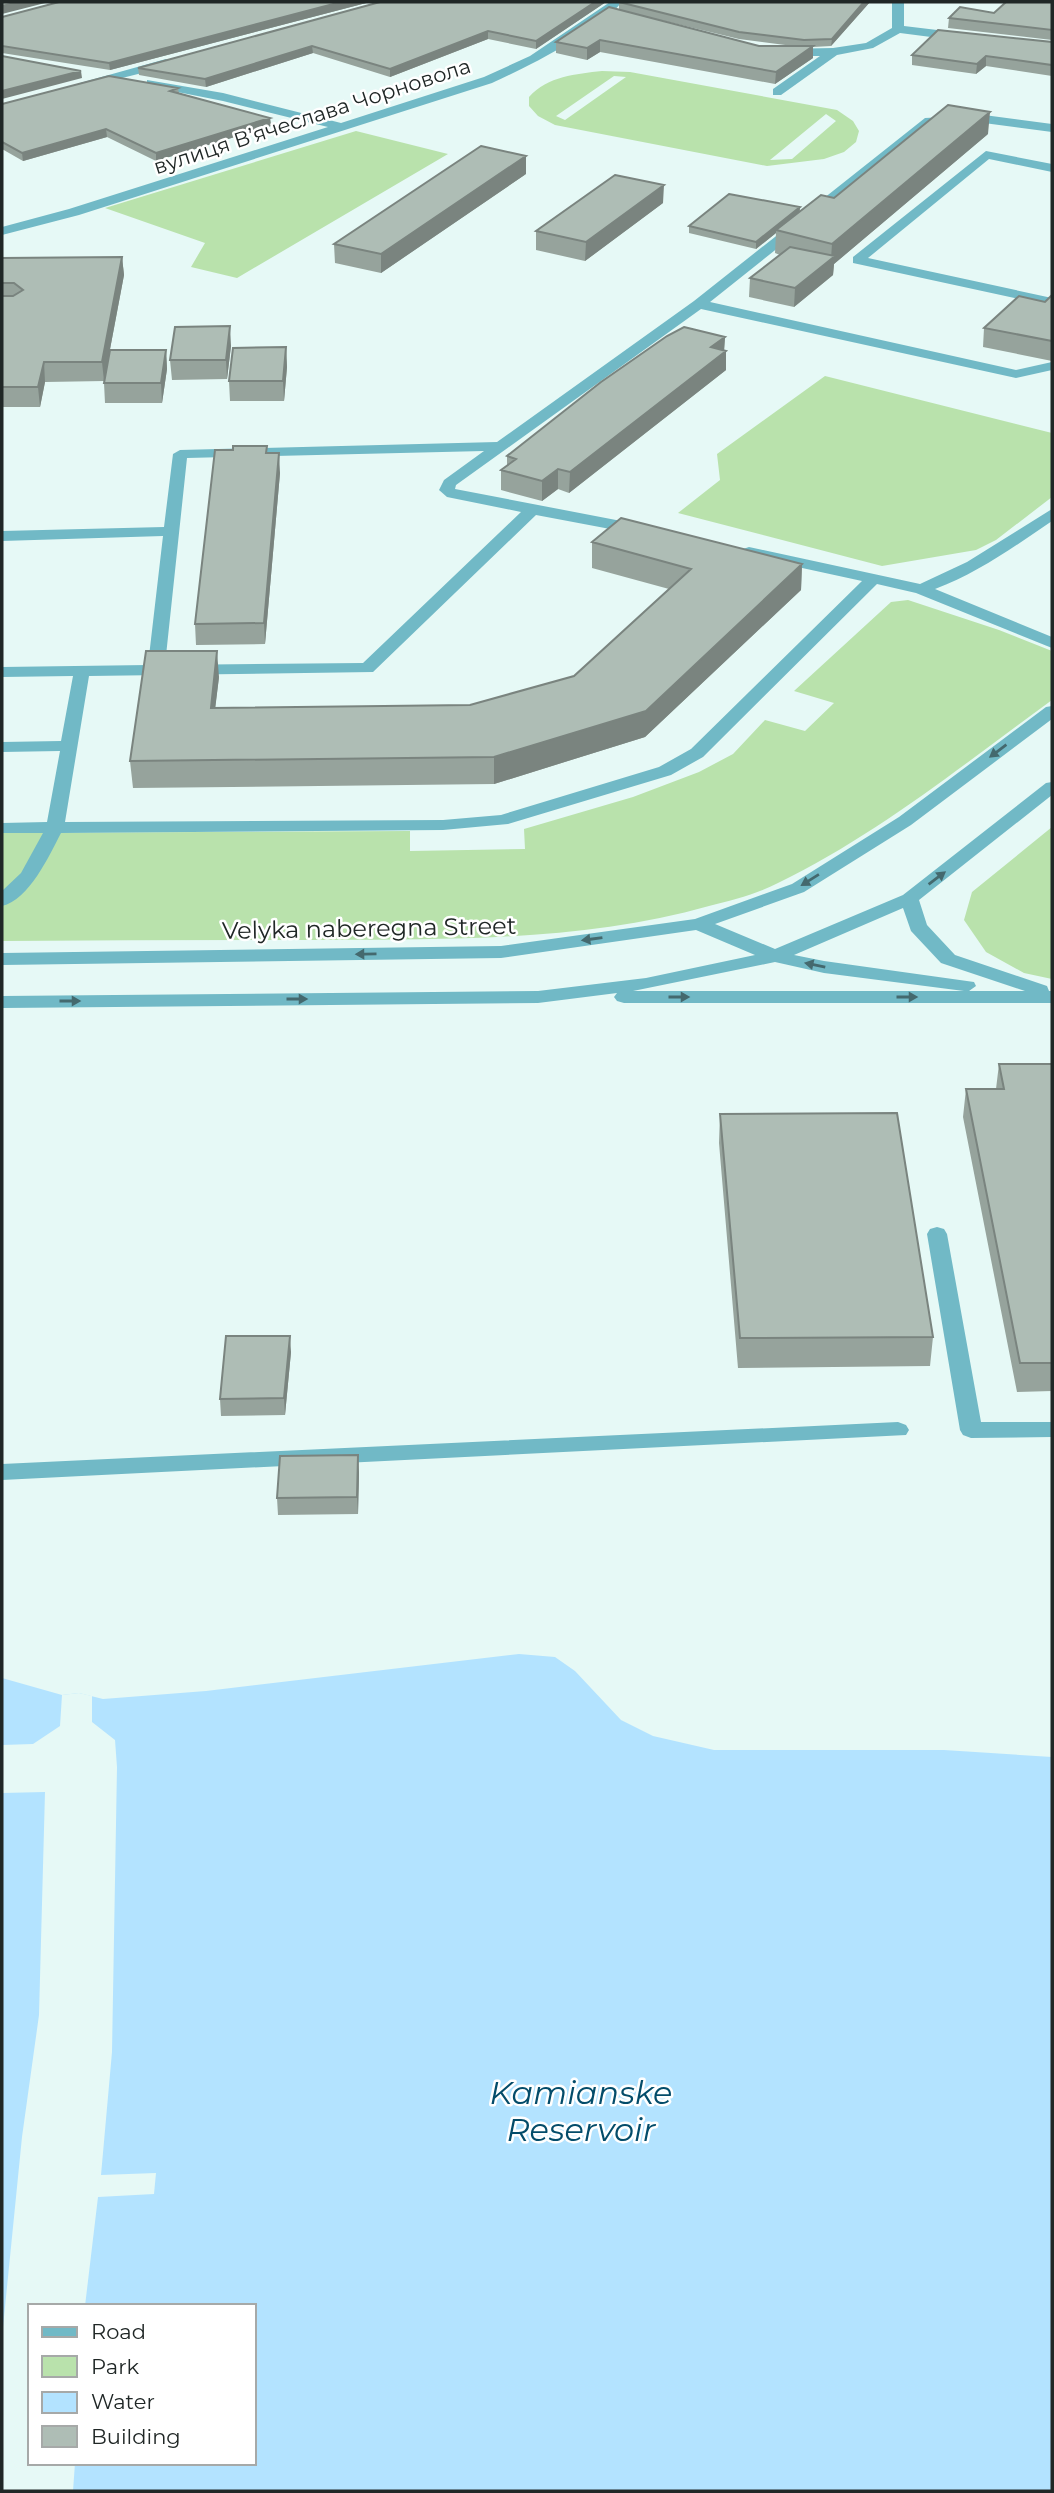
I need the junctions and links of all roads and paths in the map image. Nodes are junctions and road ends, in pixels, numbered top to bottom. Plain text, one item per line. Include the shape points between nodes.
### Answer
1 (616, 2) edge
2 (898, 2) edge
3 (606, 12) junction
4 (624, 16) edge
5 (898, 29) junction
6 (975, 38) edge
7 (771, 51) edge
8 (833, 52) junction
9 (176, 60) edge
10 (84, 72) edge
11 (111, 76) junction
12 (75, 86) edge
13 (777, 92) edge
14 (343, 127) junction
15 (1052, 128) edge
16 (1052, 168) edge
17 (2, 231) edge
18 (1052, 302) edge
19 (699, 304) junction
20 (1052, 366) edge
21 (502, 446) junction
22 (533, 509) junction
23 (1052, 514) edge
24 (172, 531) junction
25 (656, 533) edge
26 (2, 536) edge
27 (738, 550) edge
28 (874, 578) junction
29 (921, 589) junction
30 (1052, 643) edge
31 (156, 670) junction
32 (82, 671) junction
33 (2, 672) edge
34 (1052, 710) edge
35 (68, 746) junction
36 (2, 747) edge
37 (1052, 787) edge
38 (2, 828) edge
39 (55, 828) junction
40 (909, 899) junction
41 (2, 901) edge
42 (698, 924) junction
43 (775, 956) junction
44 (2, 959) edge
45 (1052, 995) edge
46 (538, 998) junction
47 (2, 1002) edge
48 (937, 1234) dead end
49 (898, 1430) dead end
50 (1052, 1430) edge
51 (2, 1472) edge

1 - 3 street, вулиця Вʼячеслава Чорновола
2 - 5 street
3 - 4 street
3 - 14 street, вулиця Вʼячеслава Чорновола via 512,71
5 - 6 street
5 - 8 street via 869,47
7 - 8 street
8 - 13 street
9 - 11 street
10 - 11 street
11 - 12 street
11 - 14 street via 223,97
14 - 17 street, вулиця Вʼячеслава Чорновола
15 - 19 street via 984,119 929,121
16 - 18 street via 986,155 858,260
19 - 20 street via 1016,374
19 - 21 street
21 - 22 street via 447,489 452,494
21 - 24 street via 180,454
22 - 25 street
22 - 31 street via 367,668
23 - 29 street via 956,574
24 - 26 street
24 - 31 street
27 - 28 street
28 - 29 street
28 - 39 street via 697,753 665,771 621,786 502,820 443,825
29 - 30 street
31 - 32 street
32 - 33 street
32 - 35 street
34 -> 42 street, Velyka naberegna Street via 905,821 798,888
35 - 36 street
35 - 39 street
40 -> 37 street
38 - 39 street
39 - 41 street via 29,876
40 - 43 street
40 - 45 street via 918,927 948,959
42 - 43 street
42 -> 44 street, Velyka naberegna Street via 500,952
45 -> 43 street via 824,967
43 - 46 street via 646,984
46 -> 45 street
47 -> 46 street
48 - 50 street via 971,1430
49 - 51 street

